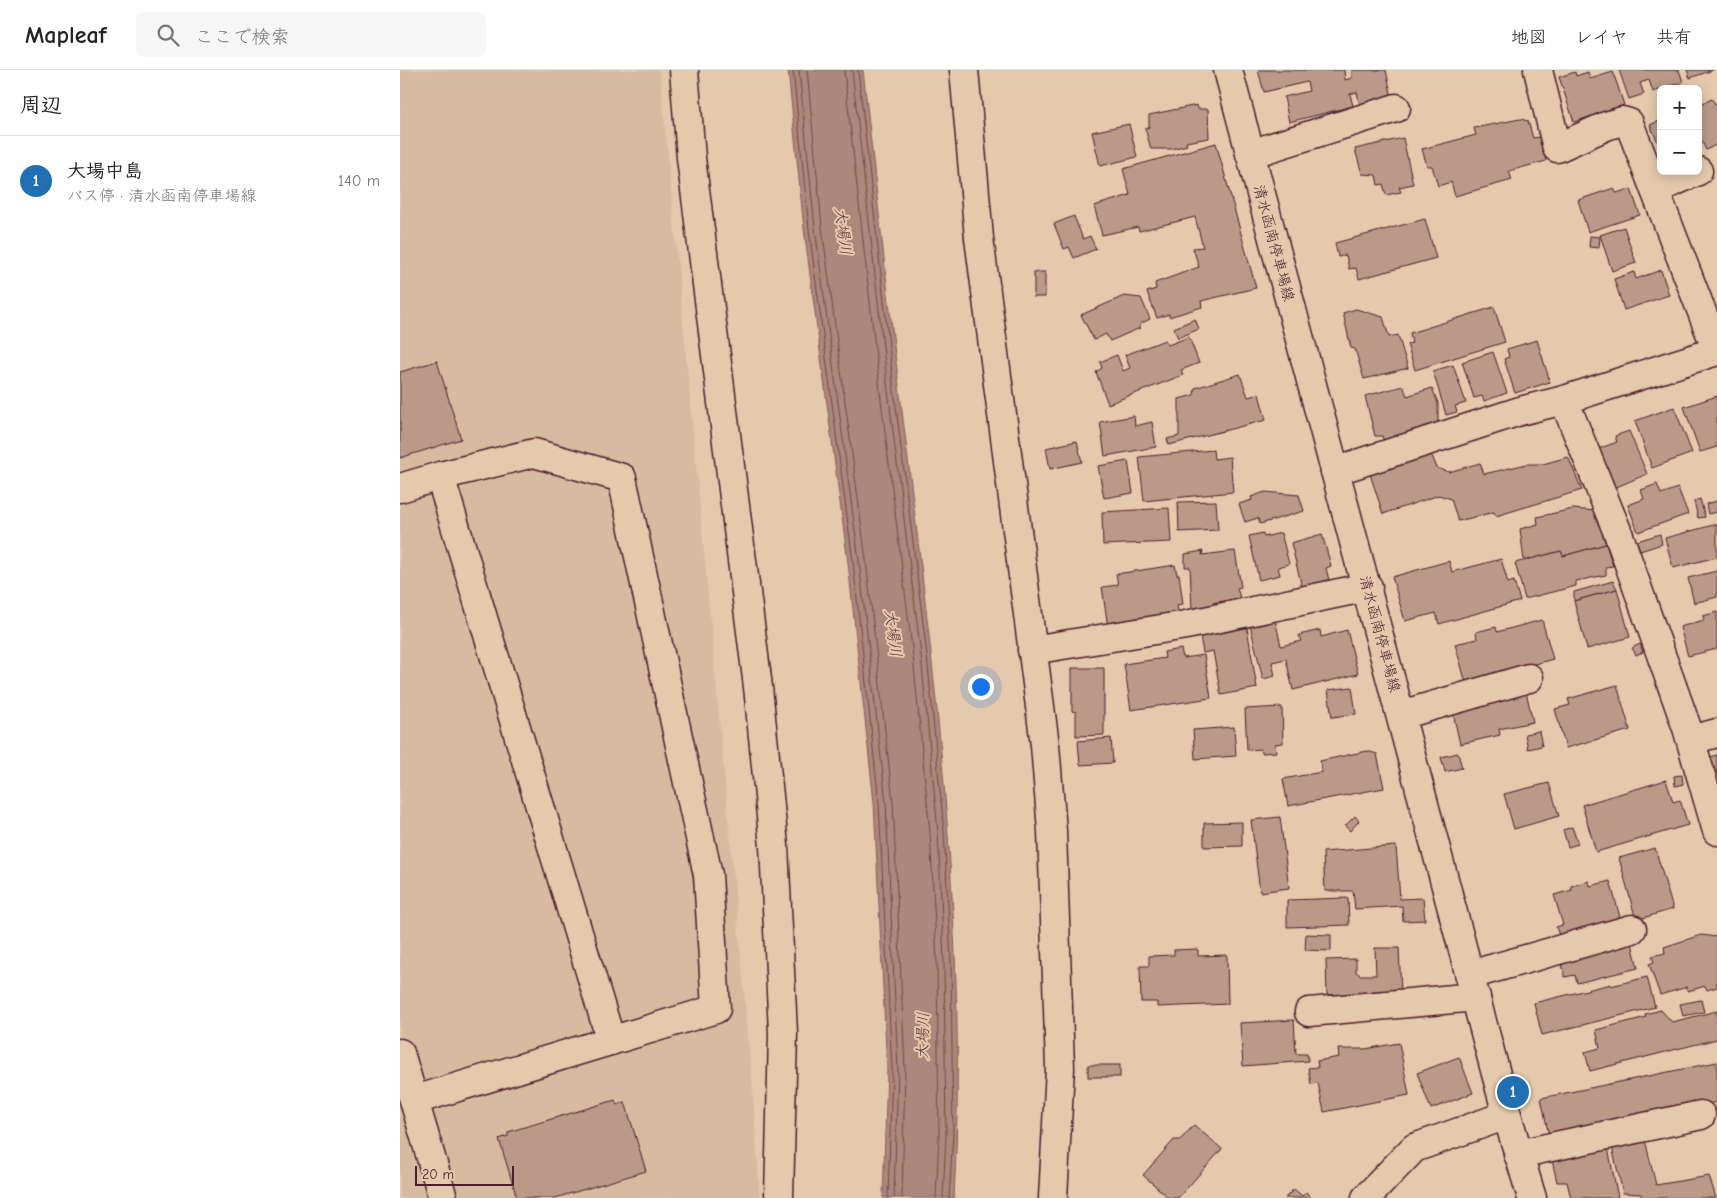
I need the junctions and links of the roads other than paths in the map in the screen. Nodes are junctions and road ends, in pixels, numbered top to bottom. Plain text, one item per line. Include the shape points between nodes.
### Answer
1 (684, 70) edge
2 (964, 70) edge
3 (1228, 70) edge
4 (1538, 70) edge
5 (1396, 108) dead end
6 (1250, 154) junction
7 (1717, 163) edge
8 (1702, 169) edge
9 (1689, 175) edge
10 (1655, 190) junction
11 (1717, 351) edge
12 (1564, 400) junction
13 (1335, 471) junction
14 (440, 476) junction
15 (400, 488) edge
16 (1368, 587) junction
17 (1032, 650) junction
18 (1529, 678) dead end
19 (1401, 715) junction
20 (1717, 733) edge
21 (1691, 740) junction
22 (1717, 831) edge
23 (1632, 929) dead end
24 (1473, 986) junction
25 (1309, 1012) dead end
26 (611, 1041) junction
27 (400, 1053) edge
28 (415, 1100) junction
29 (1507, 1115) junction
30 (1701, 1116) dead end
31 (1518, 1154) junction
32 (443, 1198) edge
33 (779, 1198) edge
34 (1053, 1198) edge
35 (1366, 1198) edge
36 (1532, 1198) edge

1 - 33 street via 691,158 758,687 774,846 783,1032
2 - 17 street via 978,238
3 - 6 street, 清水函南停車場線
4 - 10 street via 1557,148 1606,126 1629,122
5 - 6 street
6 - 13 street, 清水函南停車場線
7 - 8 street
9 - 10 street
10 - 11 street
11 - 12 street
12 - 13 street via 1520,411
12 - 21 street via 1618,533
13 - 16 street, 清水函南停車場線
14 - 15 street
14 - 26 street
14 - 26 street via 534,453 622,478 708,875 716,1009
16 - 17 street via 1186,625
16 - 19 street, 清水函南停車場線
17 - 34 street via 1045,745 1052,841 1060,1068
18 - 19 street
19 - 24 street, 清水函南停車場線
20 - 21 street
21 - 22 street
23 - 24 street
24 - 25 street
24 - 29 street, 清水函南停車場線
26 - 28 street
27 - 28 street
28 - 32 street
29 - 31 street, 清水函南停車場線
29 - 35 street via 1414,1148
30 - 31 street
31 - 36 street, 清水函南停車場線

